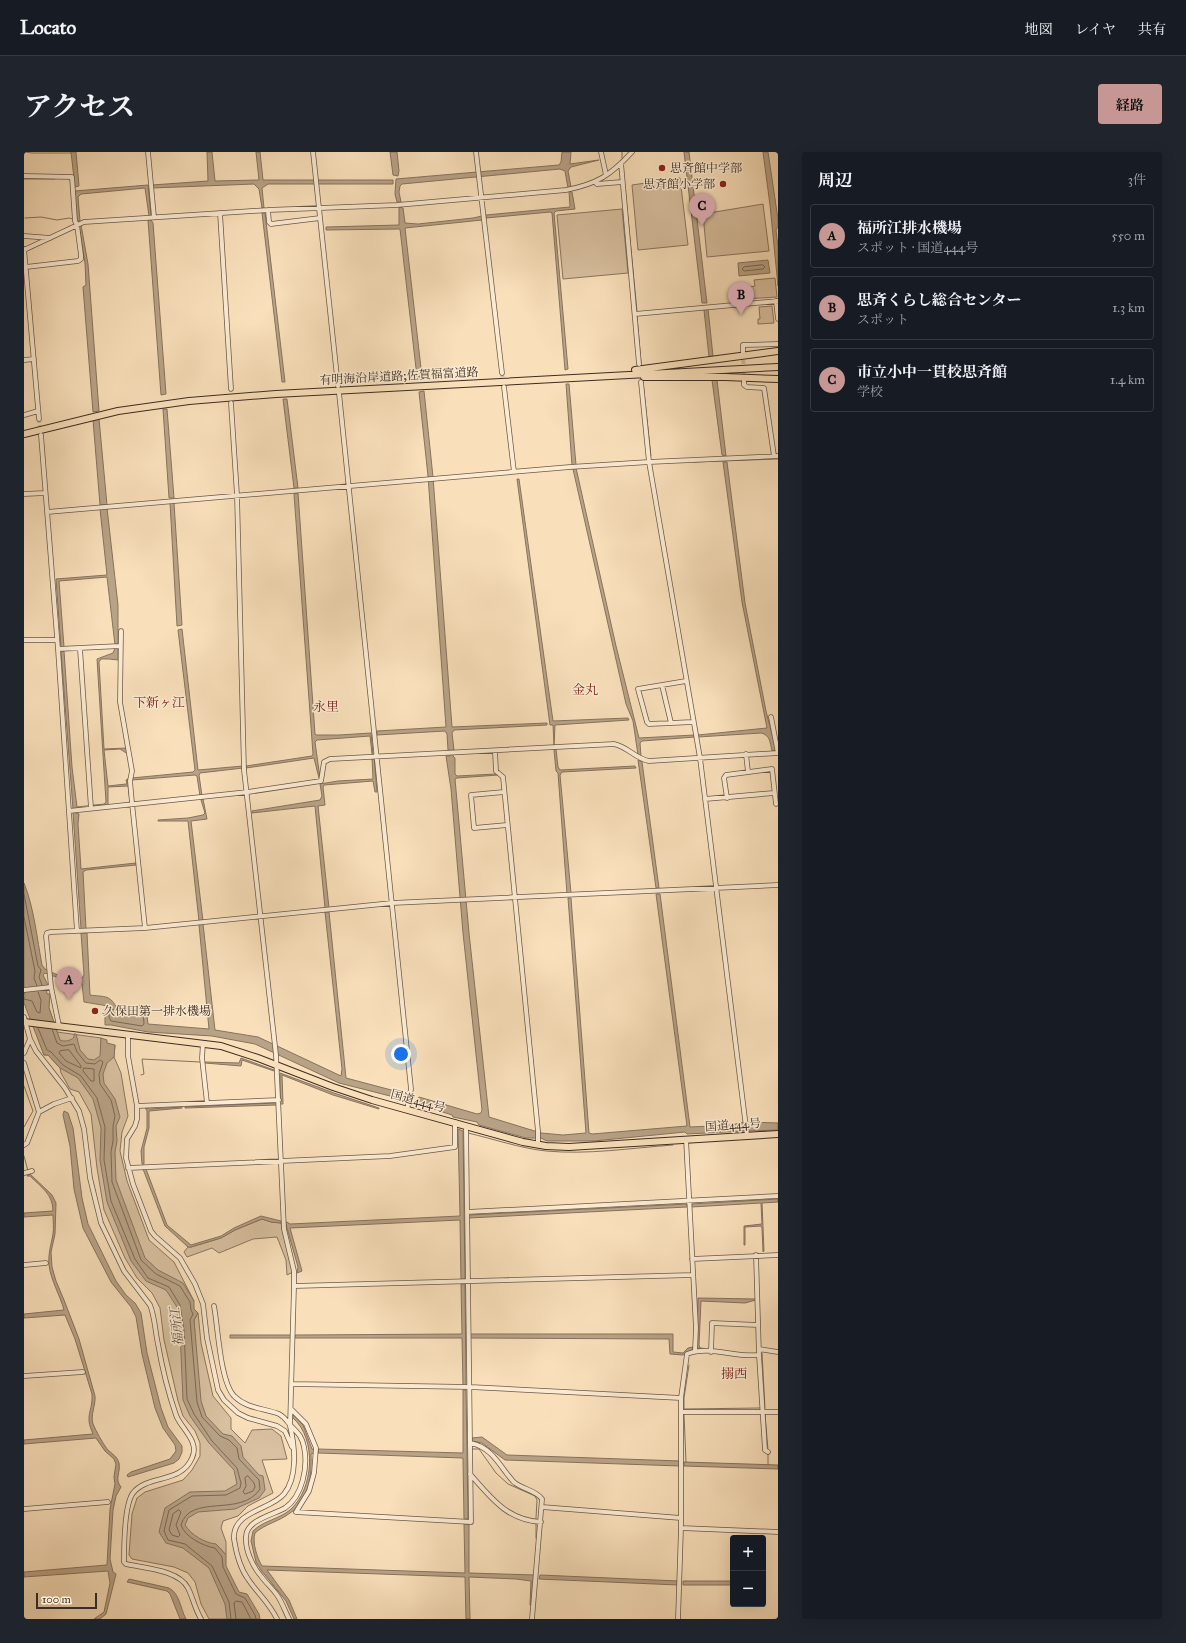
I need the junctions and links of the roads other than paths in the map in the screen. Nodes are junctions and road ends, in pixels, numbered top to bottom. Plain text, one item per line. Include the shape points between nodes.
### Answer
1 (148, 152) edge
2 (313, 152) edge
3 (476, 152) edge
4 (601, 152) edge
5 (632, 152) edge
6 (621, 163) junction
7 (24, 176) edge
8 (606, 176) junction
9 (595, 182) junction
10 (622, 182) junction
11 (481, 197) junction
12 (319, 207) junction
13 (268, 210) junction
14 (220, 213) junction
15 (154, 217) junction
16 (320, 218) junction
17 (77, 225) junction
18 (24, 236) edge
19 (50, 238) junction
20 (24, 250) edge
21 (26, 267) junction
22 (777, 301) edge
23 (636, 314) junction
24 (778, 320) edge
25 (778, 344) edge
26 (778, 351) edge
27 (743, 353) dead end
28 (34, 359) junction
29 (24, 360) edge
30 (639, 364) dead end
31 (778, 367) edge
32 (502, 373) tunnel mouth
33 (625, 374) junction
34 (574, 377) junction
35 (744, 379) dead end
36 (778, 379) edge
37 (641, 382) dead end
38 (338, 386) dead end
39 (504, 387) tunnel mouth
40 (231, 389) dead end
41 (339, 393) dead end
42 (231, 403) dead end
43 (38, 411) junction
44 (24, 415) edge
45 (39, 419) tunnel mouth
46 (24, 434) edge
47 (40, 435) tunnel mouth
48 (776, 456) edge
49 (649, 462) junction
50 (514, 472) junction
51 (349, 486) junction
52 (45, 493) junction
53 (24, 494) edge
54 (237, 495) junction
55 (47, 512) junction
56 (121, 630) dead end
57 (24, 640) edge
58 (57, 640) junction
59 (120, 646) junction
60 (58, 649) junction
61 (80, 649) junction
62 (686, 681) junction
63 (662, 685) junction
64 (771, 717) dead end
65 (693, 722) junction
66 (671, 723) junction
67 (776, 728) edge
68 (495, 751) junction
69 (778, 753) edge
70 (746, 754) junction
71 (377, 756) junction
72 (700, 758) junction
73 (748, 772) junction
74 (248, 792) junction
75 (504, 792) junction
76 (774, 793) junction
77 (727, 798) junction
78 (705, 799) junction
79 (132, 804) junction
80 (776, 804) dead end
81 (91, 808) junction
82 (69, 811) junction
83 (507, 825) junction
84 (778, 886) edge
85 (716, 888) junction
86 (514, 897) junction
87 (392, 904) junction
88 (261, 916) junction
89 (145, 928) junction
90 (77, 931) junction
91 (49, 987) junction
92 (24, 990) edge
93 (25, 1021) edge
94 (59, 1026) junction
95 (128, 1035) junction
96 (30, 1039) junction
97 (203, 1043) junction
98 (24, 1053) edge
99 (24, 1063) edge
100 (277, 1065) junction
101 (72, 1098) junction
102 (279, 1100) junction
103 (207, 1103) junction
104 (137, 1106) junction
105 (407, 1110) junction
106 (39, 1112) junction
107 (455, 1122) junction
108 (466, 1125) junction
109 (746, 1129) junction
110 (778, 1134) edge
111 (686, 1139) junction
112 (538, 1142) junction
113 (24, 1145) edge
114 (281, 1161) junction
115 (128, 1168) junction
116 (778, 1196) edge
117 (689, 1201) junction
118 (467, 1212) junction
119 (756, 1255) junction
120 (778, 1255) edge
121 (692, 1259) junction
122 (46, 1263) dead end
123 (24, 1265) edge
124 (693, 1275) junction
125 (468, 1282) junction
126 (294, 1286) junction
127 (214, 1306) dead end
128 (758, 1324) junction
129 (759, 1349) junction
130 (695, 1351) junction
131 (711, 1352) junction
132 (778, 1352) edge
133 (759, 1355) junction
134 (82, 1372) dead end
135 (24, 1376) edge
136 (292, 1384) junction
137 (470, 1387) junction
138 (681, 1398) junction
139 (291, 1409) junction
140 (762, 1411) junction
141 (681, 1412) junction
142 (778, 1412) edge
143 (290, 1426) junction
144 (470, 1443) junction
145 (293, 1449) junction
146 (767, 1451) dead end
147 (470, 1474) junction
148 (108, 1502) dead end
149 (542, 1507) junction
150 (24, 1509) edge
151 (681, 1518) junction
152 (541, 1522) junction
153 (682, 1528) junction
154 (778, 1532) edge
155 (201, 1619) edge
156 (276, 1619) edge
157 (289, 1619) edge
158 (532, 1619) edge
159 (678, 1619) edge

1 - 15 street
2 - 12 street
3 - 11 street
4 - 8 street
5 - 6 street
6 - 8 street
6 - 10 street
7 - 17 street via 72,177
8 - 9 street
9 - 10 street
9 - 11 street via 566,190
10 - 23 street
11 - 12 street via 397,205
11 - 32 street
12 - 13 street
12 - 16 street
13 - 14 street
13 - 16 street via 271,224
14 - 15 street
14 - 40 street
15 - 17 street via 84,222
16 - 38 street
17 - 19 street
17 - 21 street via 81,259
18 - 19 street
19 - 20 street
20 - 21 street
21 - 28 street
22 - 23 street
22 - 24 street
23 - 30 street
25 - 27 street via 743,345
26 - 34 highway via 644,369 581,374
28 - 29 street
28 - 43 street
31 - 33 highway, 有明海沿岸道路;佐賀福富道路
33 - 34 highway, 有明海沿岸道路;佐賀福富道路
33 - 36 highway via 635,378
34 - 46 highway, 有明海沿岸道路;佐賀福富道路 via 189,401 118,411
35 - 48 street via 744,386 764,388
37 - 49 street
39 - 50 street
41 - 51 street
42 - 54 street
43 - 44 street
43 - 45 street
47 - 52 street
48 - 49 street
49 - 50 street
49 - 62 street
50 - 51 street
51 - 54 street
51 - 71 street
52 - 53 street
52 - 55 street
54 - 55 street
54 - 74 street via 244,760
55 - 58 street
56 - 59 street
57 - 58 street
58 - 60 street
59 - 61 street
59 - 79 street via 120,702 132,771
60 - 61 street
60 - 82 street
61 - 81 street
62 - 63 street
62 - 65 street
63 - 66 street
63 - 66 street via 638,689 647,722
64 - 67 street
65 - 66 street
65 - 72 street
67 - 69 street
68 - 71 street
68 - 72 street via 614,744 643,760
68 - 75 street via 496,771 503,777
69 - 70 street
70 - 72 street
70 - 73 street
71 - 74 street via 326,760 322,766 321,781
71 - 87 street
72 - 78 street
73 - 76 street via 772,769
73 - 77 street via 724,778
74 - 79 street
74 - 88 street
75 - 83 street
75 - 83 street via 471,794 472,808 474,828
76 - 77 street
76 - 80 street
77 - 78 street
78 - 85 street
79 - 81 street
79 - 89 street
81 - 82 street
82 - 90 street
83 - 86 street
84 - 85 street
85 - 86 street
85 - 109 street
86 - 87 street
86 - 112 street
87 - 88 street
87 - 105 street via 411,1089
88 - 89 street
88 - 100 street
89 - 90 street
90 - 91 street via 47,933
91 - 92 street
91 - 94 street
93 - 94 highway, 国道444号
93 - 96 street
94 - 95 highway, 国道444号
95 - 97 highway, 国道444号
95 - 104 street via 128,1056
96 - 98 street
96 - 101 street via 42,1060
97 - 100 highway, 国道444号
97 - 103 street
99 - 106 street
100 - 102 street
100 - 105 highway, 国道444号 via 333,1088
101 - 106 street
101 - 155 street via 83,1120 90,1178 98,1214 124,1271 153,1310 158,1345 173,1406 177,1418 192,1440 194,1449 190,1463 182,1470 139,1487 132,1495 128,1504 124,1562 181,1578 189,1589
102 - 103 street
102 - 114 street
103 - 104 street
104 - 115 street via 137,1119 127,1139
105 - 107 highway, 国道444号
106 - 113 street
107 - 108 highway, 国道444号
107 - 114 street via 455,1147 390,1156
108 - 112 highway, 国道444号 via 523,1142
108 - 118 street
109 - 110 highway, 国道444号
109 - 111 highway, 国道444号
111 - 112 highway, 国道444号 via 569,1147
111 - 117 street
114 - 115 street
114 - 126 street via 284,1228 294,1271
115 - 145 street via 151,1231 180,1258 195,1284 203,1304 218,1390 224,1400 243,1416 277,1426 285,1431
116 - 117 street
117 - 118 street
117 - 121 street
118 - 125 street
119 - 120 street
119 - 121 street
119 - 128 street
121 - 124 street
122 - 123 street
124 - 125 street
124 - 130 street
125 - 126 street
125 - 137 street
126 - 136 street
127 - 143 street via 217,1337 228,1387 234,1396 246,1405 280,1415
128 - 129 street
128 - 131 street via 712,1323
129 - 132 street
129 - 133 street
130 - 131 street
130 - 138 street via 687,1354
131 - 133 street
133 - 140 street
134 - 135 street
136 - 137 street
136 - 139 street
137 - 138 street
137 - 144 street
138 - 141 street
139 - 143 street
139 - 147 street via 306,1424 316,1448 314,1473 309,1491 296,1512 471,1522
140 - 141 street
140 - 142 street
140 - 146 street
141 - 151 street
143 - 145 street
143 - 157 street via 301,1436 305,1449 304,1472 300,1487 292,1502 257,1521 249,1528 245,1537 255,1567 277,1594
144 - 147 street
144 - 149 street via 478,1444 494,1455 514,1483 541,1497
145 - 156 street via 292,1473 285,1492 275,1501 244,1518 238,1524 234,1537 247,1578 271,1607
147 - 152 street via 500,1507 527,1520
148 - 150 street
149 - 151 street
149 - 152 street
151 - 153 street
152 - 158 street
153 - 154 street
153 - 159 street

